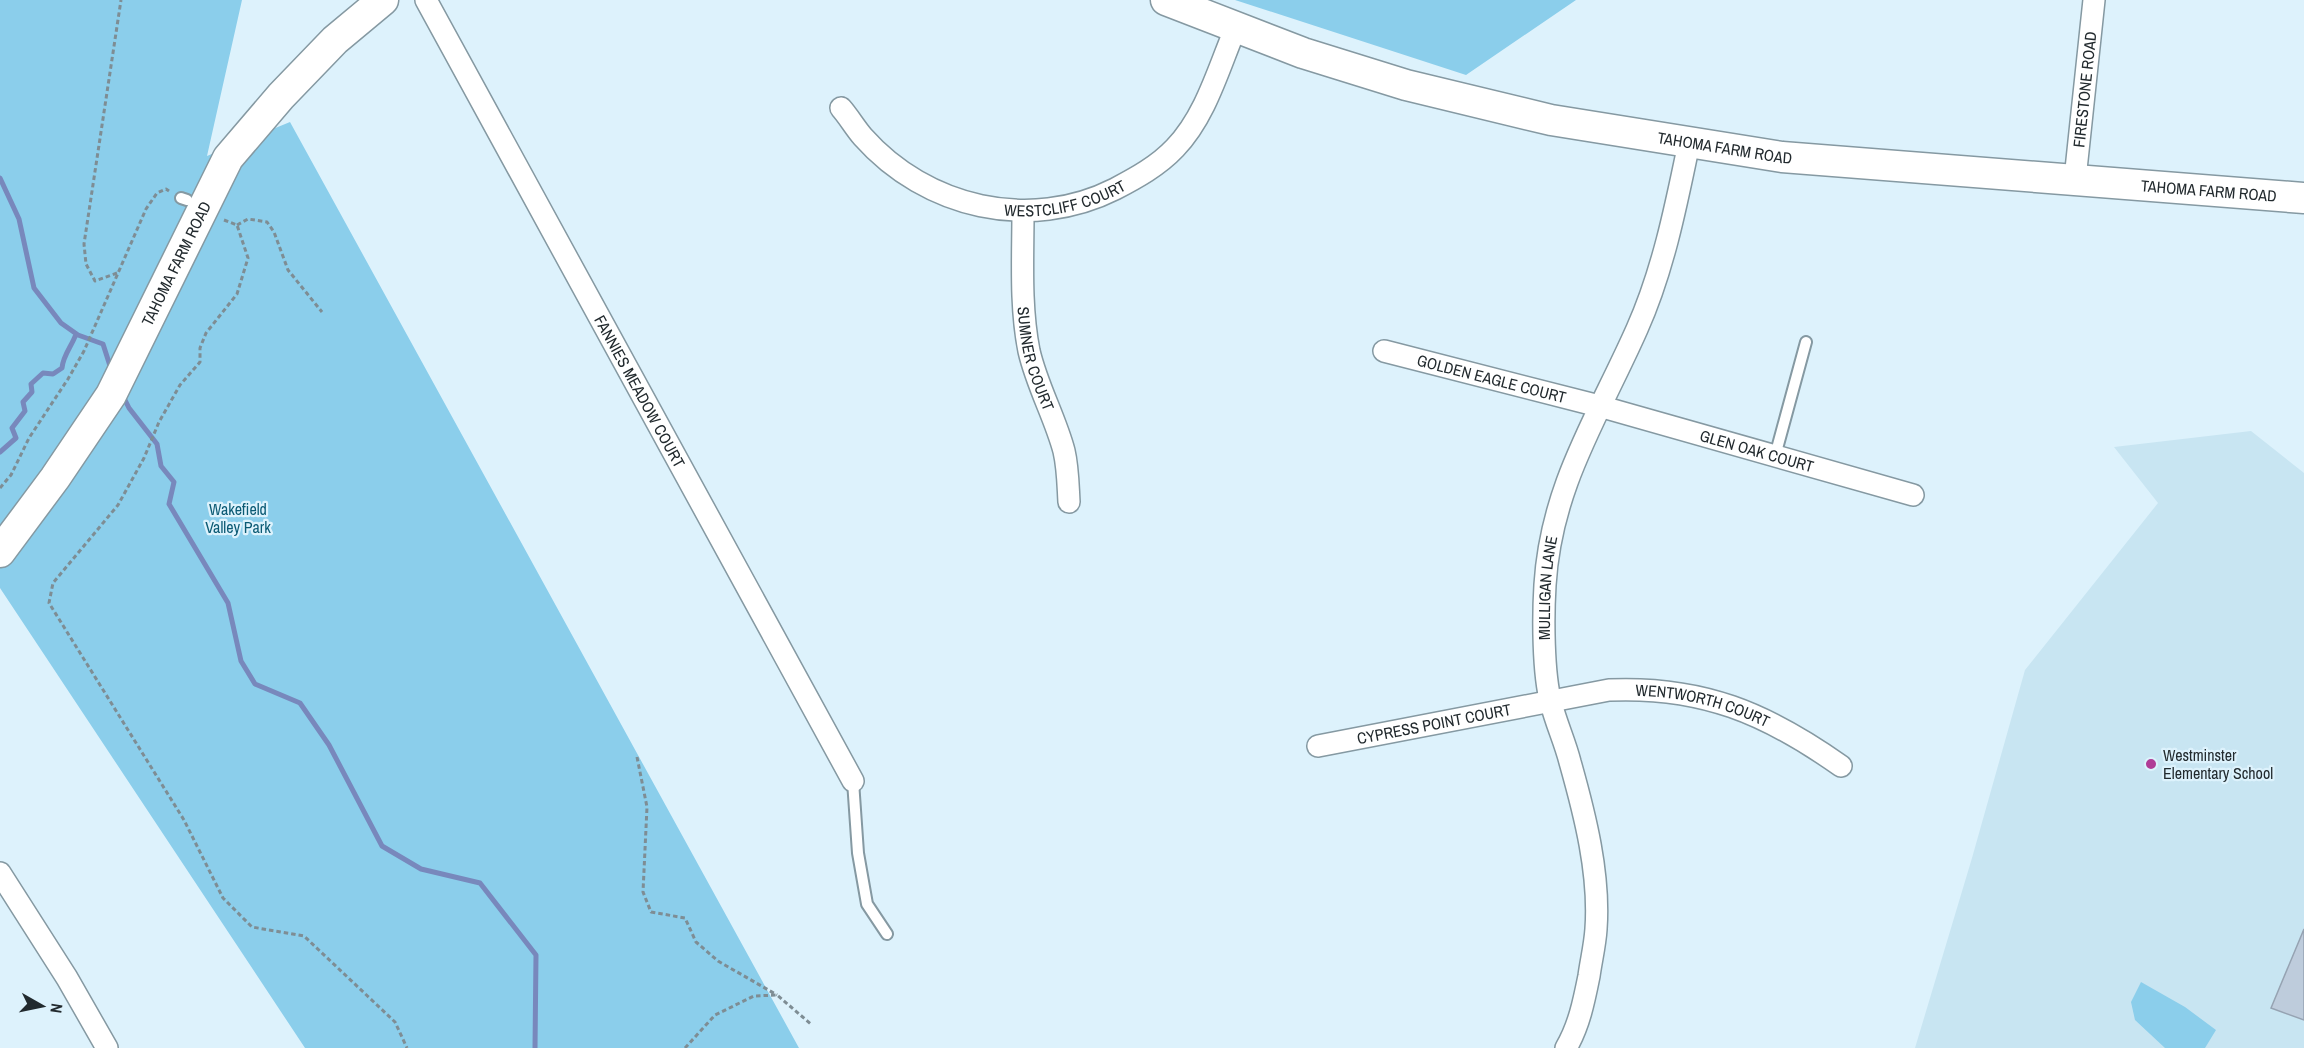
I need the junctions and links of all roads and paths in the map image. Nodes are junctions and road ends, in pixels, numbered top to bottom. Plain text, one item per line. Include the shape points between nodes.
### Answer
1 (121, 0) edge
2 (383, 0) edge
3 (426, 0) edge
4 (1167, 0) edge
5 (2094, 0) edge
6 (1236, 27) junction
7 (842, 108) dead end
8 (1689, 143) junction
9 (2075, 179) junction
10 (2304, 198) edge
11 (184, 199) dead end
12 (1023, 212) junction
13 (217, 217) dead end
14 (237, 225) junction
15 (117, 273) junction
16 (322, 312) dead end
17 (1806, 342) dead end
18 (1384, 351) dead end
19 (1599, 406) junction
20 (1775, 456) junction
21 (0, 488) edge
22 (1913, 495) dead end
23 (1069, 502) dead end
24 (0, 552) edge
25 (1550, 702) junction
26 (1318, 746) dead end
27 (637, 757) dead end
28 (1841, 766) dead end
29 (853, 781) joint
30 (0, 873) edge
31 (886, 934) dead end
32 (777, 995) junction
33 (812, 1025) dead end
34 (107, 1048) edge
35 (407, 1048) edge
36 (685, 1048) edge
37 (1566, 1048) edge

1 - 15 path via 84,244 86,264 95,281
2 - 24 street, TAHOMA FARM ROAD via 334,40 228,158 118,382 56,478
3 - 29 street, FANNIES MEADOW COURT
4 - 6 street, TAHOMA FARM ROAD
5 - 9 street, FIRESTONE ROAD
6 - 8 street, TAHOMA FARM ROAD via 1313,56 1479,104
6 - 12 street, WESTCLIFF COURT via 1191,128 1175,148 1125,184 1086,202
7 - 12 street, WESTCLIFF COURT via 864,137 928,187 972,205
8 - 9 street, TAHOMA FARM ROAD via 1881,166
8 - 19 street, MULLIGAN LANE via 1654,283 1638,328
9 - 10 street, TAHOMA FARM ROAD
11 - 15 path via 166,189 157,193
12 - 23 street, SUMNER COURT via 1022,281 1029,349 1064,453
13 - 14 path
14 - 16 path via 248,219 267,222 288,270
14 - 35 path via 248,258 237,294 206,333 200,362 180,385 118,505 53,583 49,603 184,820 223,898 252,927 304,936 395,1022
15 - 21 path via 84,351 29,438 12,475
17 - 20 lane
18 - 19 street, GOLDEN EAGLE COURT
19 - 20 street, GLEN OAK COURT
19 - 25 street, MULLIGAN LANE via 1566,480 1548,545 1544,618
20 - 22 street, GLEN OAK COURT
25 - 26 street, CYPRESS POINT COURT
25 - 28 street, WENTWORTH COURT via 1609,690 1672,691 1701,696 1772,723
25 - 37 street, MULLIGAN LANE via 1570,761 1594,871 1596,928 1585,994 1574,1035
27 - 32 path via 647,807 643,892 651,912 685,918 696,942 718,961
29 - 31 lane via 858,853 867,904
30 - 34 street via 73,986
32 - 33 path
32 - 36 path via 754,996 715,1015

